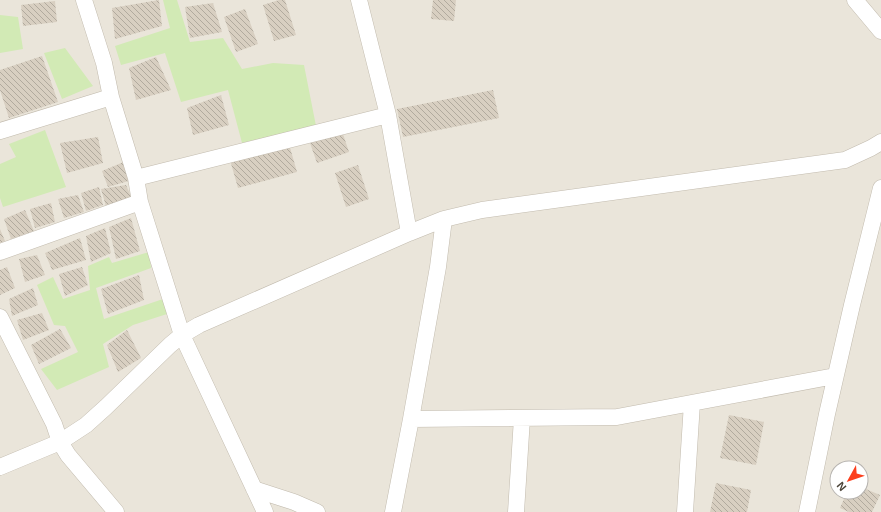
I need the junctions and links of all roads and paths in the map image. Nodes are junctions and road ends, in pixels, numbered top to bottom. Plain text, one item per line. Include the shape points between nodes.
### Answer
1 (84, 0) edge
2 (359, 0) edge
3 (855, 0) edge
4 (881, 31) edge
5 (111, 97) junction
6 (388, 115) junction
7 (0, 131) edge
8 (881, 142) edge
9 (136, 178) junction
10 (881, 188) edge
11 (140, 202) junction
12 (444, 219) junction
13 (409, 233) junction
14 (0, 252) edge
15 (0, 317) edge
16 (182, 335) junction
17 (835, 376) junction
18 (692, 403) junction
19 (522, 418) junction
20 (411, 419) junction
21 (60, 442) junction
22 (0, 467) edge
23 (254, 489) junction
24 (116, 512) edge
25 (264, 512) edge
26 (317, 512) edge
27 (393, 512) edge
28 (516, 512) edge
29 (685, 512) edge
30 (808, 512) edge

1 - 5 street via 104,63
2 - 6 street
3 - 4 street
5 - 7 street
5 - 9 street
6 - 9 street
6 - 13 street
8 - 12 street via 845,160 482,210
9 - 11 street
10 - 17 street
11 - 14 street
11 - 16 street
12 - 13 street
12 - 20 street
13 - 16 street
15 - 21 street via 54,424
16 - 21 street via 86,425
16 - 23 street
17 - 18 street
17 - 30 street
18 - 19 street via 617,417
18 - 29 street
19 - 20 street
19 - 28 street
20 - 27 street
21 - 22 street
21 - 24 street
23 - 25 street
23 - 26 street

